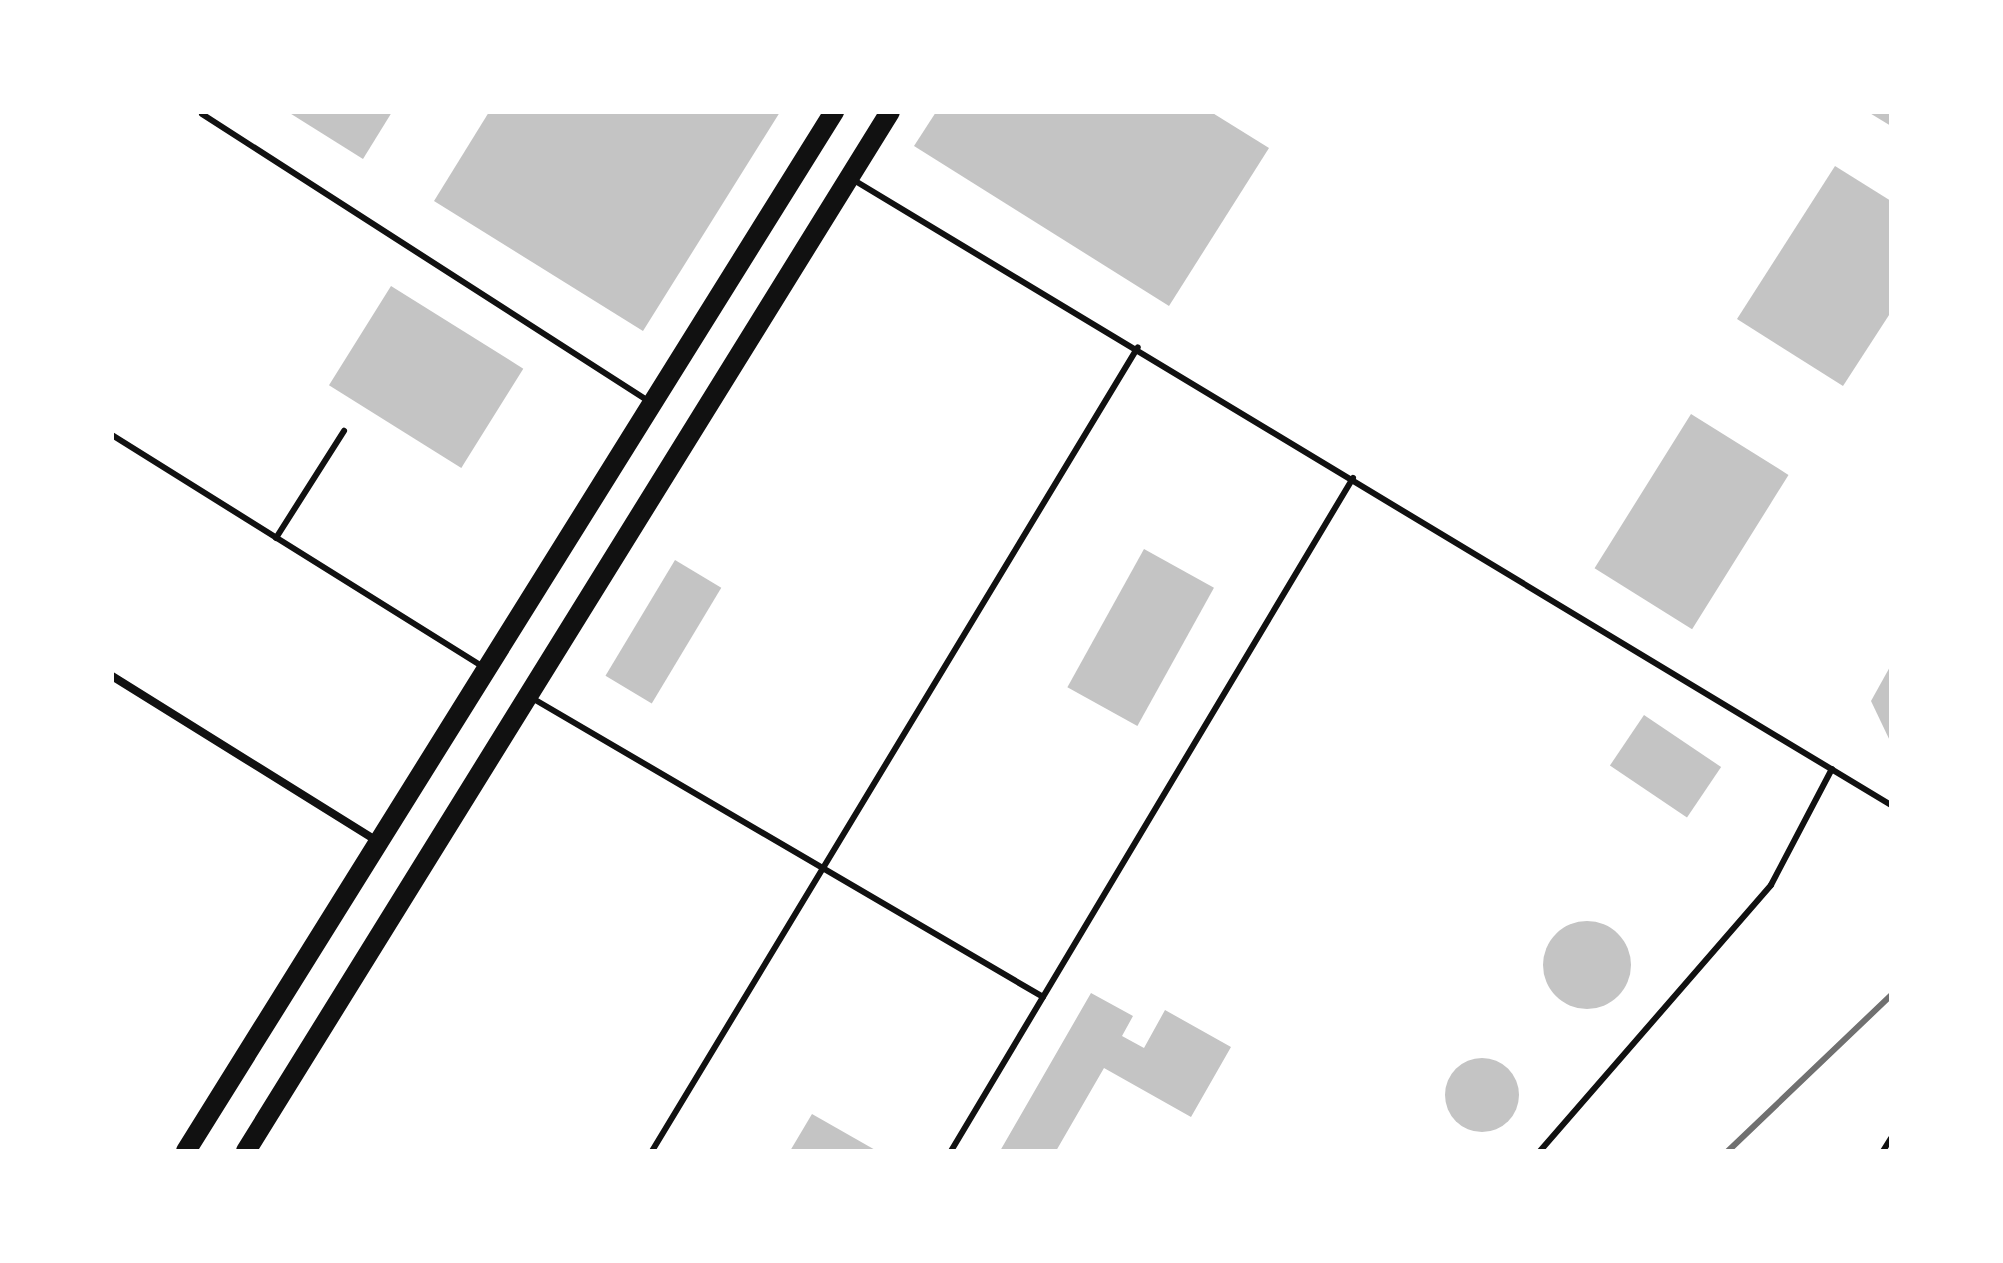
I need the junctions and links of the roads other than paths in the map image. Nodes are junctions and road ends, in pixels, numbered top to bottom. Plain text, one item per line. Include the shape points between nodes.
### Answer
1 (834, 112) edge
2 (890, 112) edge
3 (202, 114) dead end
4 (849, 177) junction
5 (1138, 347) junction
6 (654, 404) junction
7 (344, 431) dead end
8 (112, 435) edge
9 (1353, 478) junction
10 (276, 538) junction
11 (489, 670) junction
12 (112, 676) edge
13 (529, 696) junction
14 (1832, 769) junction
15 (1891, 805) edge
16 (381, 844) junction
17 (817, 868) junction
18 (1043, 997) junction
19 (1891, 1138) edge
20 (186, 1151) edge
21 (246, 1151) edge
22 (652, 1151) edge
23 (951, 1151) edge
24 (1540, 1151) edge
25 (1883, 1151) edge

1 - 6 main road
2 - 4 main road
3 - 6 lane
4 - 5 lane
4 - 13 main road
5 - 9 lane
5 - 17 lane
6 - 11 main road
7 - 10 lane
8 - 10 lane
9 - 14 lane
9 - 18 lane
10 - 11 lane
11 - 16 main road
12 - 16 street
13 - 17 lane
13 - 21 main road
14 - 15 lane
14 - 24 lane via 1771,885
16 - 20 main road
17 - 18 lane
17 - 22 lane
18 - 23 lane
19 - 25 lane

